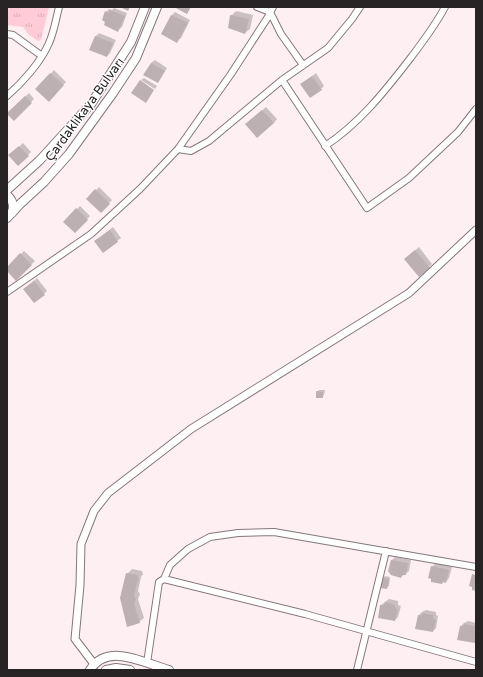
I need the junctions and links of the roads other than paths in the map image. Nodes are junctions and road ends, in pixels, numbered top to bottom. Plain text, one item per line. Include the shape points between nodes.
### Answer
1 (59, 7) edge
2 (145, 7) edge
3 (157, 7) edge
4 (257, 7) edge
5 (360, 7) edge
6 (445, 7) edge
7 (271, 10) edge
8 (7, 34) edge
9 (42, 56) junction
10 (303, 65) junction
11 (282, 80) junction
12 (7, 96) edge
13 (476, 109) edge
14 (326, 146) junction
15 (178, 149) junction
16 (7, 190) edge
17 (7, 195) edge
18 (9, 215) edge
19 (476, 230) edge
20 (7, 292) edge
21 (386, 551) junction
22 (476, 567) edge
23 (164, 579) junction
24 (367, 631) junction
25 (476, 662) edge
26 (147, 663) junction
27 (92, 667) edge
28 (106, 670) edge
29 (130, 670) edge
30 (169, 670) edge
31 (357, 670) edge

1 - 9 street via 49,43
2 - 16 main road, Çardaklıkaya Bulvarı via 131,42 91,104 40,160
3 - 18 main road, Çardaklıkaya Bulvarı via 136,58 114,93 69,154
4 - 7 street
5 - 10 street via 328,48
6 - 14 street via 436,24 385,92 339,137
7 - 10 street via 281,34
7 - 15 street via 231,74
8 - 9 street via 13,35
9 - 12 street via 18,87
10 - 11 street
11 - 14 street
11 - 15 street via 209,141 192,151
13 - 14 street via 458,132 409,178 367,208
15 - 20 street via 140,189 91,234
17 - 18 main road via 14,205
19 - 27 street via 409,293 191,429 108,493 94,511 81,544 75,639
21 - 22 street
21 - 23 street via 274,532 238,533 210,537 188,549 170,565
21 - 24 street
23 - 24 street
23 - 26 street via 159,582
24 - 25 street
24 - 31 street
26 - 27 main road via 126,656 111,656 100,659
26 - 30 main road
28 - 29 main road

